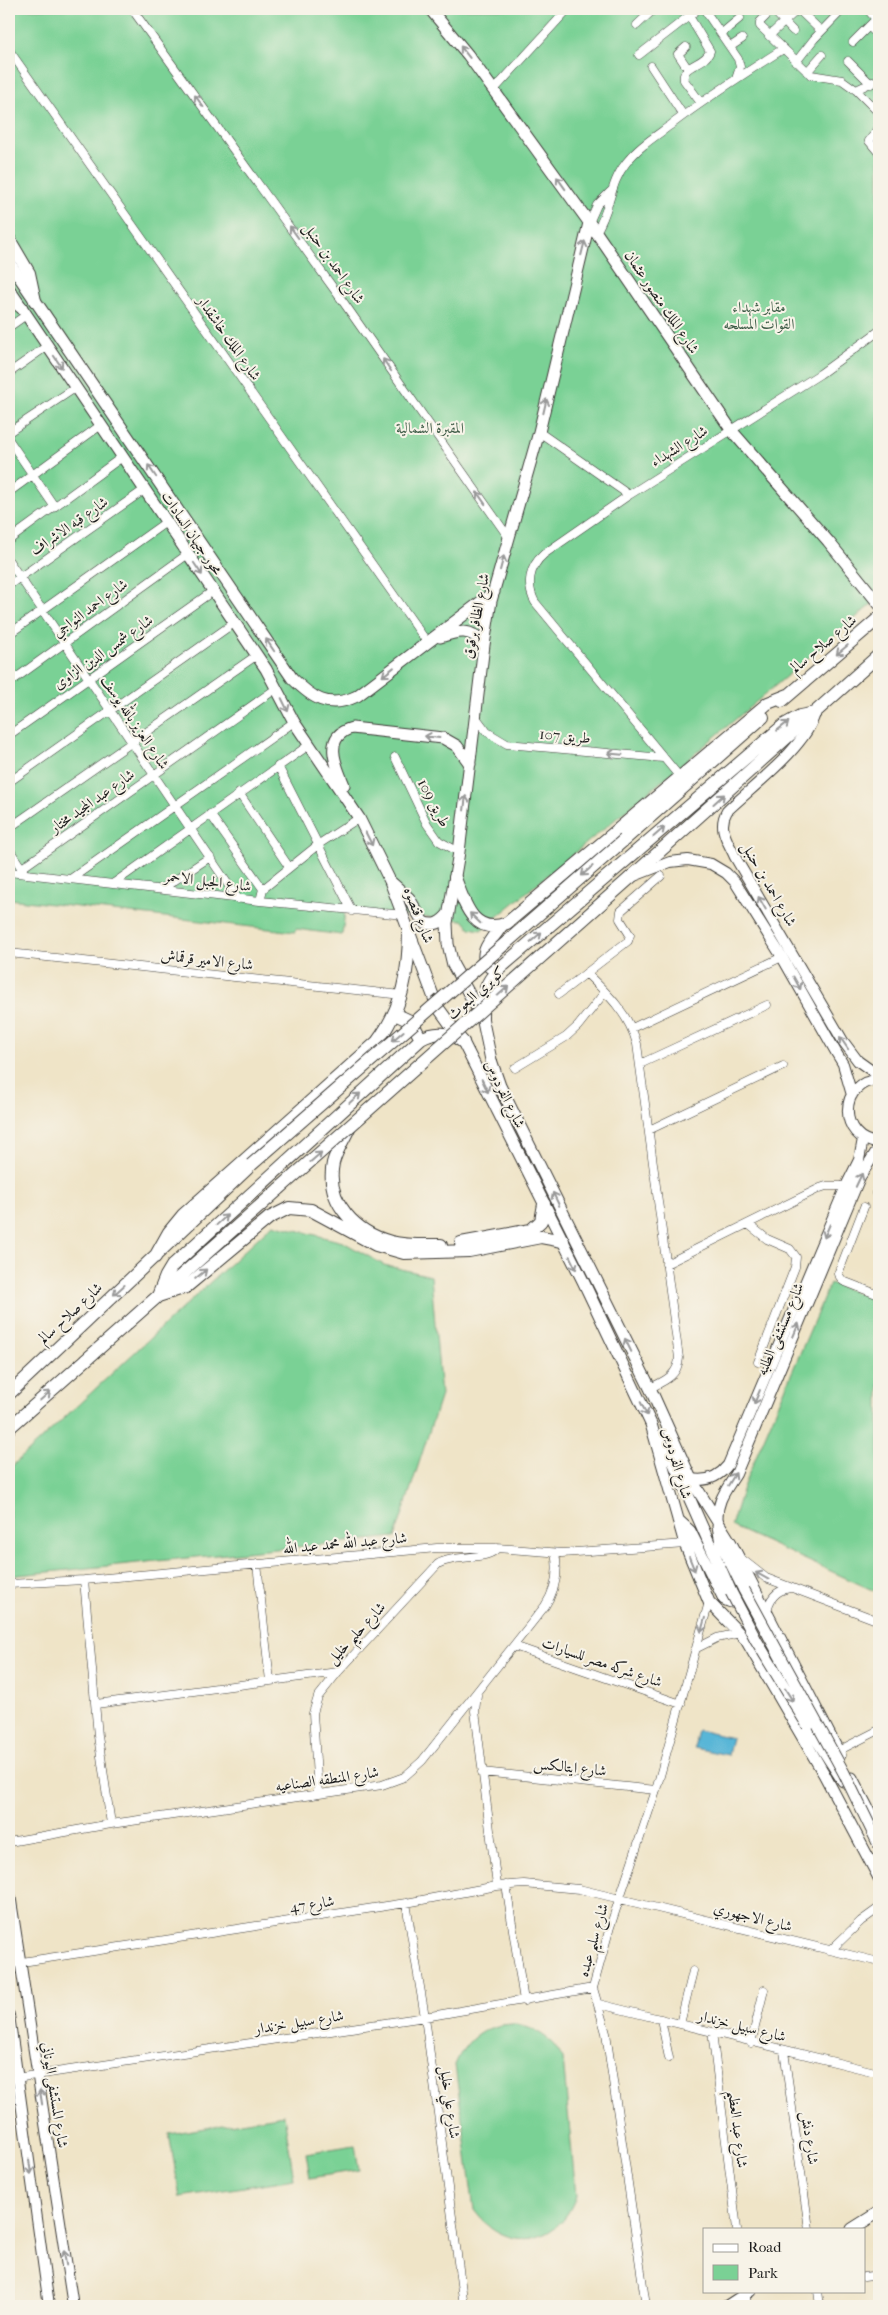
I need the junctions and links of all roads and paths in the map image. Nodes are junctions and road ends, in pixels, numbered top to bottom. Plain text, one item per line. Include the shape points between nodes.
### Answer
1 (132, 9) edge
2 (430, 9) edge
3 (568, 9) edge
4 (641, 9) edge
5 (698, 9) edge
6 (704, 9) edge
7 (764, 9) edge
8 (772, 9) edge
9 (798, 9) edge
10 (840, 10) edge
11 (869, 11) dead end
12 (651, 12) edge
13 (689, 16) junction
14 (740, 18) dead end
15 (878, 18) edge
16 (784, 22) junction
17 (637, 25) dead end
18 (869, 26) junction
19 (793, 30) dead end
20 (821, 31) junction
21 (721, 34) junction
22 (770, 36) junction
23 (879, 37) edge
24 (742, 39) dead end
25 (853, 42) dead end
26 (730, 47) junction
27 (686, 48) dead end
28 (783, 49) junction
29 (9, 50) edge
30 (639, 55) dead end
31 (822, 55) dead end
32 (848, 61) dead end
33 (796, 62) junction
34 (651, 66) dead end
35 (688, 69) junction
36 (807, 72) junction
37 (736, 79) junction
38 (879, 79) edge
39 (871, 84) junction
40 (856, 90) junction
41 (493, 91) junction
42 (701, 103) junction
43 (879, 114) edge
44 (684, 115) junction
45 (879, 128) edge
46 (879, 153) edge
47 (610, 192) junction
48 (593, 227) junction
49 (9, 239) edge
50 (9, 262) edge
51 (9, 289) edge
52 (9, 298) edge
53 (36, 301) junction
54 (23, 311) junction
55 (9, 327) edge
56 (879, 330) edge
57 (47, 346) junction
58 (9, 373) edge
59 (75, 388) junction
60 (101, 425) junction
61 (732, 431) junction
62 (9, 432) edge
63 (539, 432) junction
64 (9, 440) edge
65 (122, 456) junction
66 (33, 474) junction
67 (144, 490) junction
68 (9, 492) edge
69 (629, 495) junction
70 (54, 506) junction
71 (166, 522) junction
72 (509, 538) junction
73 (9, 540) edge
74 (188, 554) junction
75 (9, 561) edge
76 (20, 578) junction
77 (9, 585) edge
78 (213, 591) junction
79 (494, 592) junction
80 (879, 604) edge
81 (42, 611) junction
82 (879, 618) edge
83 (234, 623) junction
84 (9, 634) edge
85 (427, 642) junction
86 (65, 644) junction
87 (484, 645) junction
88 (257, 655) junction
89 (879, 655) edge
90 (89, 678) junction
91 (9, 683) edge
92 (277, 688) junction
93 (788, 696) junction
94 (110, 710) junction
95 (815, 713) junction
96 (475, 716) junction
97 (294, 722) junction
98 (9, 735) edge
99 (132, 742) junction
100 (309, 745) junction
101 (395, 757) dead end
102 (663, 758) junction
103 (470, 764) junction
104 (278, 766) junction
105 (154, 775) junction
106 (679, 776) junction
107 (9, 782) edge
108 (239, 793) junction
109 (346, 797) junction
110 (176, 806) junction
111 (210, 814) junction
112 (359, 818) junction
113 (9, 828) edge
114 (190, 828) junction
115 (319, 844) junction
116 (9, 849) edge
117 (459, 852) junction
118 (210, 857) junction
119 (290, 867) junction
120 (24, 871) junction
121 (9, 872) edge
122 (661, 876) dead end
123 (72, 878) junction
124 (455, 878) junction
125 (630, 878) junction
126 (390, 880) junction
127 (114, 883) junction
128 (162, 889) junction
129 (263, 889) junction
130 (238, 899) junction
131 (260, 901) junction
132 (352, 911) junction
133 (449, 914) junction
134 (404, 915) junction
135 (502, 925) junction
136 (409, 929) junction
137 (9, 952) edge
138 (782, 956) junction
139 (499, 969) junction
140 (586, 973) junction
141 (605, 992) junction
142 (559, 994) dead end
143 (402, 995) junction
144 (767, 1005) dead end
145 (395, 1014) junction
146 (482, 1016) junction
147 (632, 1028) junction
148 (421, 1039) junction
149 (463, 1042) junction
150 (640, 1064) junction
151 (783, 1066) dead end
152 (515, 1068) dead end
153 (879, 1078) edge
154 (852, 1095) junction
155 (349, 1128) junction
156 (649, 1130) junction
157 (863, 1139) junction
158 (879, 1145) edge
159 (879, 1185) edge
160 (846, 1186) junction
161 (544, 1204) junction
162 (848, 1205) junction
163 (879, 1207) edge
164 (748, 1224) junction
165 (563, 1241) junction
166 (155, 1258) junction
167 (666, 1264) junction
168 (879, 1295) edge
169 (158, 1296) junction
170 (758, 1362) dead end
171 (650, 1388) junction
172 (9, 1394) edge
173 (9, 1428) edge
174 (654, 1432) junction
175 (691, 1479) junction
176 (678, 1520) junction
177 (718, 1524) junction
178 (685, 1544) junction
179 (497, 1548) junction
180 (555, 1553) junction
181 (737, 1555) junction
182 (257, 1564) junction
183 (84, 1580) junction
184 (9, 1584) edge
185 (792, 1587) junction
186 (749, 1589) junction
187 (709, 1602) junction
188 (767, 1614) junction
189 (879, 1620) edge
190 (740, 1633) junction
191 (514, 1646) junction
192 (697, 1648) junction
193 (338, 1672) junction
194 (270, 1681) junction
195 (477, 1693) junction
196 (96, 1704) junction
197 (681, 1704) junction
198 (879, 1730) edge
199 (838, 1751) junction
200 (482, 1772) junction
201 (656, 1790) junction
202 (318, 1794) junction
203 (110, 1824) junction
204 (879, 1830) edge
205 (9, 1842) edge
206 (879, 1845) edge
207 (879, 1852) edge
208 (879, 1878) edge
209 (501, 1886) junction
210 (9, 1888) edge
211 (620, 1898) junction
212 (406, 1903) junction
213 (879, 1908) edge
214 (831, 1950) junction
215 (879, 1962) edge
216 (20, 1963) junction
217 (9, 1964) edge
218 (693, 1971) dead end
219 (593, 1988) junction
220 (764, 1990) dead end
221 (524, 2001) junction
222 (599, 2004) junction
223 (9, 2015) edge
224 (425, 2017) junction
225 (661, 2019) junction
226 (680, 2024) junction
227 (712, 2032) junction
228 (751, 2043) junction
229 (784, 2051) junction
230 (669, 2058) dead end
231 (879, 2073) edge
232 (37, 2075) junction
233 (13, 2079) edge
234 (879, 2212) edge
235 (737, 2228) edge
236 (808, 2228) edge
237 (854, 2228) edge
238 (879, 2275) edge
239 (866, 2277) edge
240 (747, 2292) edge
241 (818, 2292) edge
242 (50, 2306) edge
243 (73, 2306) edge
244 (464, 2306) edge
245 (646, 2306) edge
246 (727, 2306) edge
247 (747, 2306) edge
248 (820, 2306) edge

72 -> 1 street, شارع احمد بن حنبل
41 -> 2 main road, شارع الملك منصور عثمان
3 - 41 street
4 - 12 street
5 - 13 street
6 - 21 street
7 - 22 street via 766,16 760,25
8 - 16 street
9 - 16 street
9 - 20 street
10 - 20 street
11 - 15 street
12 - 17 street
13 - 30 street
13 - 35 street via 710,51 707,58
14 - 21 street
15 - 18 street
16 - 19 street
16 - 22 street
18 - 23 street
18 - 25 street
20 - 33 street
21 - 26 street
22 - 28 street
24 - 26 street
26 - 37 street via 740,63
27 - 35 street via 678,54
28 - 33 street
28 - 37 street
29 - 85 street, شارع الملك خاشقدار
31 - 36 street
32 - 39 street
33 - 36 street
34 - 44 street
35 - 42 street via 684,80
36 - 40 street via 818,78 842,80
37 - 42 street
38 - 39 street
39 - 40 street
40 - 43 street
48 -> 41 main road, شارع الملك منصور عثمان
42 - 44 street
44 - 47 street via 636,152
45 - 46 street via 869,141
47 - 48 street via 597,205
47 - 48 street via 607,213
48 - 61 main road, شارع الملك منصور عثمان
63 -> 48 main road, شارع الظافر برقوق
49 - 53 highway via 29,273
50 - 53 main road, محور جيهان السادات
51 - 54 main road, محور جيهان السادات
52 - 54 highway
85 -> 53 main road, محور جيهان السادات via 357,696 344,701 316,698 292,678
54 - 55 street
54 - 57 main road, محور جيهان السادات
56 - 61 street, شارع الشهداء via 820,374
57 - 58 street
57 -> 59 main road, محور جيهان السادات
59 - 60 main road, محور جيهان السادات
59 - 62 street
60 - 65 main road, محور جيهان السادات
60 - 66 street
61 - 69 street, شارع الشهداء
61 - 80 main road, شارع الملك منصور عثمان
63 - 69 street
63 - 72 main road, شارع الظافر برقوق
64 - 66 street
65 - 67 main road, محور جيهان السادات
65 - 70 street
66 - 68 street
66 - 70 street
67 - 71 main road, محور جيهان السادات
67 - 76 street, شارع قبه الاشراف
69 - 102 street, شارع الشهداء via 544,554 531,572 530,585 532,597 539,607
70 - 73 street
71 - 74 main road, محور جيهان السادات
71 - 81 street
79 -> 72 main road, شارع الظافر برقوق
74 -> 78 main road, محور جيهان السادات
74 - 86 street, شارع احمد النواجي
75 - 76 street, شارع العزيز بالله يوسف
76 - 77 street, شارع قبه الاشراف
76 - 81 street, شارع العزيز بالله يوسف
78 - 83 main road, محور جيهان السادات
78 - 90 street, شارع شمس الدين الزاوى
79 - 85 main road
79 - 87 main road, شارع الظافر برقوق
81 - 84 street
81 - 86 street, شارع العزيز بالله يوسف
82 -> 93 highway, شارع صلاح سالم
83 - 88 main road, محور جيهان السادات
83 - 94 street
85 - 87 main road via 462,631 473,634
86 - 90 street, شارع العزيز بالله يوسف
86 - 91 street, شارع احمد النواجي
87 - 96 main road, شارع الظافر برقوق
88 - 92 main road, محور جيهان السادات
88 - 99 street
89 - 95 highway
90 - 94 street, شارع العزيز بالله يوسف
90 - 98 street, شارع شمس الدين الزاوى
92 -> 97 main road, محور جيهان السادات
92 - 105 street, شارع عبد المجيد مختار
93 - 106 highway via 768,703
93 -> 166 highway, كوبري البعوث, bridge via 251,1165
94 - 99 street, شارع العزيز بالله يوسف
94 - 107 street
125 -> 95 highway, كوبري البعوث
139 -> 95 highway via 784,725 800,716
153 -> 95 street, شارع احمد بن حنبل via 842,1041 722,829 727,811 801,741
102 -> 96 street, طريق 107 via 507,744 487,732
96 - 103 main road, شارع الظافر برقوق
97 - 100 main road, محور جيهان السادات
97 - 110 street
99 - 105 street, شارع العزيز بالله يوسف
99 - 113 street
100 - 104 street
100 - 109 main road, محور جيهان السادات
101 - 117 street, طريق 109 via 427,824 439,841
102 - 106 street
103 -> 109 main road via 457,746 443,738 356,728 347,730 336,739 333,755
117 -> 103 main road, شارع الظافر برقوق
104 - 108 street
104 - 115 street
105 - 110 street, شارع العزيز بالله يوسف
105 - 120 street, شارع عبد المجيد مختار
106 - 135 highway via 512,920
108 - 111 street
108 - 119 street
109 - 112 main road, شارع قنصوه
110 - 114 street, شارع العزيز بالله يوسف
110 - 123 street
111 - 114 street
111 - 129 street
112 - 115 street
112 -> 126 main road, شارع قنصوه
114 - 118 street, شارع العزيز بالله يوسف
114 - 127 street
115 - 119 street
115 - 132 street
116 - 120 street
117 - 124 main road, شارع الظافر برقوق
118 - 128 street
118 - 130 street, شارع العزيز بالله يوسف
119 - 129 street
120 - 121 street, شارع الجبل الاحمر
120 - 123 street, شارع الجبل الاحمر
122 - 140 street via 621,911 620,920 630,935 628,941
123 - 127 street, شارع الجبل الاحمر
124 - 133 main road, شارع الظافر برقوق
135 -> 124 highway via 485,925 471,916
125 - 138 street, شارع احمد بن حنبل via 670,862 688,860 721,869 735,882
155 -> 125 highway, كوبري البعوث, bridge
126 - 133 main road via 408,898 423,922 435,924
126 - 134 main road, شارع قنصوه
127 - 128 street, شارع الجبل الاحمر
128 - 130 street, شارع الجبل الاحمر
129 - 131 street
130 - 131 street, شارع الجبل الاحمر
131 - 132 street, شارع الجبل الاحمر
132 - 134 street, شارع الجبل الاحمر
133 - 146 main road, شارع الظافر برقوق via 448,939 453,965
134 - 136 main road, شارع قنصوه
135 - 139 highway via 484,953 486,964
136 - 143 highway via 408,972
136 - 149 main road, شارع قنصوه via 437,1006
137 - 143 street, شارع الامير قرقماش
138 - 147 street
138 -> 154 street, شارع احمد بن حنبل via 843,1064
139 - 146 highway via 486,987
140 - 141 street
140 - 142 street
141 - 147 street
141 - 152 street via 566,1037
143 - 145 highway
144 - 150 street
145 - 148 highway via 412,1022
145 - 166 highway via 377,1042 183,1215
171 -> 146 main road, شارع الفردوس via 500,1086
147 - 150 street
148 - 149 highway via 442,1033
169 -> 148 highway via 172,1266
149 -> 161 main road, شارع الفردوس
150 - 156 street
151 - 156 street
153 - 154 street via 865,1082
154 - 157 street via 847,1108 849,1123
155 - 161 highway via 336,1154 332,1172 337,1199 350,1220 375,1236 402,1244 441,1245 483,1240 535,1228 543,1217
169 -> 155 highway, كوبري البعوث, bridge
156 - 167 street
157 - 158 street
157 - 160 street, شارع مستشفى الطلبه via 859,1160
162 -> 158 street, شارع مستشفى الطلبه
159 - 163 street via 876,1193
160 - 164 street via 826,1186
160 -> 175 street, شارع مستشفى الطلبه via 728,1465 710,1479
161 - 165 main road, شارع الفردوس
162 - 168 street via 863,1209 838,1274 843,1281
177 -> 162 street, شارع مستشفى الطلبه via 721,1497 736,1474
164 - 167 street
164 - 170 street via 794,1252 797,1262
169 -> 165 highway via 186,1287 269,1218 288,1208 311,1210 376,1245 404,1253 469,1251 541,1237
165 -> 174 main road, شارع الفردوس
166 -> 172 highway, شارع صلاح سالم
167 - 171 street via 678,1365 672,1376
173 -> 169 highway
171 - 175 main road, شارع الفردوس
174 - 176 main road, شارع الفردوس
174 -> 207 main road, bridge via 672,1459 756,1640 839,1776
175 - 177 main road, شارع الفردوس
176 - 178 main road, شارع الفردوس
176 - 186 main road via 690,1531 724,1599 735,1603 743,1601 750,1596
177 - 181 main road, شارع الفردوس
177 - 186 main road via 720,1543
178 - 180 street, شارع عبد الله محمد عبد الله
178 -> 187 main road, شارع الفردوس
179 - 180 street, شارع عبد الله محمد عبد الله
179 - 182 street, شارع عبد الله محمد عبد الله via 437,1548
179 - 193 street, شارع حليم خليل via 489,1554 448,1559 438,1564
180 - 191 street, شارع المنطقه الصناعيه via 557,1568 553,1592
185 -> 181 street via 760,1575
181 - 186 main road, شارع الفردوس
182 - 183 street, شارع عبد الله محمد عبد الله
182 - 194 street
183 - 184 street, شارع عبد الله محمد عبد الله
183 - 196 street
185 - 188 street via 774,1595
185 - 189 street
186 - 188 main road, شارع الفردوس
186 - 206 main road, bridge
187 - 190 main road, شارع الفردوس
187 -> 192 street, شارع سليم عبده
188 - 199 main road, شارع الفردوس
190 - 192 street via 717,1638
190 - 208 main road, شارع الفردوس via 824,1774
191 - 195 street, شارع المنطقه الصناعيه
191 - 197 street, شارع شركه مصر للسيارات
192 - 197 street, شارع سليم عبده
193 - 194 street
193 - 202 street, شارع حليم خليل via 318,1697 314,1713
194 - 196 street
195 - 200 street via 475,1711
195 - 202 street, شارع المنطقه الصناعيه via 429,1753 404,1777 382,1785
196 - 203 street
197 - 201 street, شارع سليم عبده
198 - 199 street
199 - 204 main road, شارع الفردوس
200 - 201 street, شارع ايتالكس
200 - 209 street
201 - 211 street, شارع سليم عبده
202 - 203 street, شارع المنطقه الصناعيه
203 - 205 street, شارع المنطقه الصناعيه
209 - 211 street, شارع 47 via 560,1886
209 - 212 street, شارع 47
209 - 221 street
210 - 216 street, شارع المستشفى اليوناني
211 - 214 street, شارع الاجهوري
211 - 219 street, شارع سليم عبده
212 - 216 street, شارع 47
212 - 224 street, شارع علي خليل
213 - 214 street via 860,1921
214 - 215 street, شارع الاجهوري
216 - 217 street, شارع 47
216 - 232 street, شارع المستشفى اليوناني
218 - 226 street
219 - 221 street, شارع سبيل خزندار
219 - 222 street, شارع سليم عبده
220 - 228 street
221 - 224 street, شارع سبيل خزندار
222 - 225 street, شارع سبيل خزندار
222 - 245 street, شارع سليم عبده
223 - 233 street
224 - 232 street, شارع سبيل خزندار
224 - 244 street, شارع علي خليل
225 - 226 street, شارع سبيل خزندار
225 - 230 street
226 - 227 street, شارع سبيل خزندار
227 - 228 street, شارع سبيل خزندار
227 - 235 street, شارع عبد العظيم
228 - 229 street, شارع سبيل خزندار
229 - 231 street, شارع سبيل خزندار
229 - 236 street, شارع دنش
232 - 233 street, شارع سبيل خزندار
243 -> 232 street, شارع المستشفى اليوناني
233 -> 242 street
234 - 237 main road
238 - 239 street
240 - 246 main road
240 - 247 street
241 - 248 street

